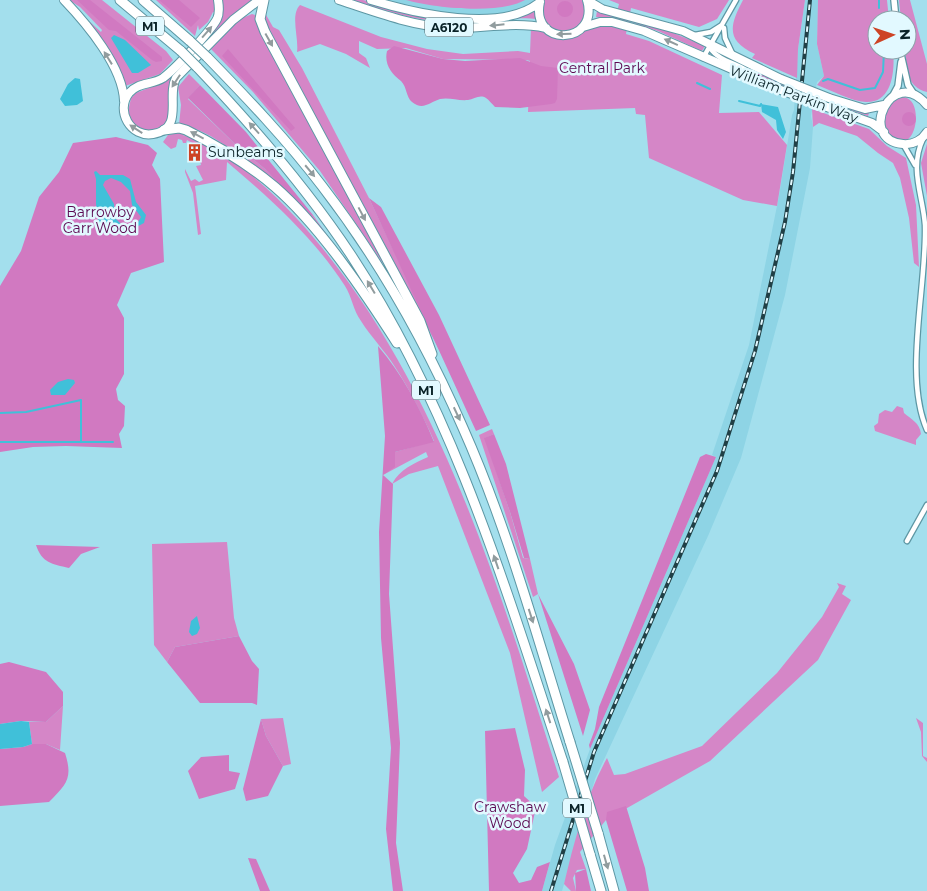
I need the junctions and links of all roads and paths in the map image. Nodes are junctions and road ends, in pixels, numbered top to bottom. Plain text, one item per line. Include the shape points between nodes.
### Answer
1 (64, 0) edge
2 (120, 0) edge
3 (143, 0) edge
4 (218, 0) edge
5 (259, 0) edge
6 (264, 0) edge
7 (339, 0) edge
8 (371, 0) edge
9 (587, 0) edge
10 (736, 0) edge
11 (540, 1) edge
12 (724, 24) junction
13 (583, 27) junction
14 (546, 28) junction
15 (691, 35) junction
16 (711, 47) junction
17 (734, 56) junction
18 (704, 58) junction
19 (901, 60) joint
20 (759, 82) junction
21 (892, 97) junction
22 (922, 100) edge
23 (124, 103) junction
24 (884, 105) junction
25 (164, 130) junction
26 (884, 132) junction
27 (926, 134) edge
28 (903, 144) junction
29 (916, 166) junction
30 (447, 394) junction
31 (433, 402) junction
32 (927, 430) edge
33 (927, 505) edge
34 (907, 541) dead end
35 (601, 891) edge
36 (614, 891) edge

23 -> 1 highway via 120,79 110,60
31 -> 2 highway, M1, bridge via 390,319 352,256 311,198 270,146 197,67
3 -> 30 highway, M1, bridge via 207,57 257,109 323,187 405,312
23 -> 4 highway via 133,89 164,77 210,29 219,12
5 -> 25 highway via 233,20 176,78 171,90 174,116
6 -> 30 highway, M1 via 260,19 263,28 420,321
14 -> 7 highway, A6120 via 524,24 471,28 427,25
8 - 11 highway, A6120 via 440,18 515,14
9 - 13 highway via 589,14
9 - 15 highway, William Parkin Way via 602,9
10 - 12 street
11 - 14 highway via 539,16
12 - 15 street via 711,32
12 - 16 street
12 - 17 street, William Parkin Way via 725,38
13 -> 14 highway, William Parkin Way via 564,36
18 -> 13 highway, William Parkin Way via 658,36 630,27 600,22
15 - 16 highway, William Parkin Way
16 - 17 highway, William Parkin Way
16 - 18 street
16 - 20 street via 716,55 751,72
17 - 24 highway, William Parkin Way, bridge via 829,98 865,109
18 - 20 highway, William Parkin Way
19 - 21 street via 898,86
19 - 22 street via 908,85
20 - 26 highway, William Parkin Way, bridge via 872,123
21 - 22 highway via 899,94
21 - 24 highway
25 -> 23 highway via 150,135 136,131 126,120
24 - 26 highway via 880,118
31 -> 25 highway, M1 via 366,296 310,224 276,188 228,151 179,128
26 - 28 highway, William Parkin Way
27 - 28 highway via 911,144
27 - 29 street via 918,150
28 - 29 street
29 - 32 street via 925,235 918,379
30 -> 36 highway, M1, bridge via 464,428 504,535
35 -> 31 highway, M1, bridge via 563,762 488,539
33 - 34 street

